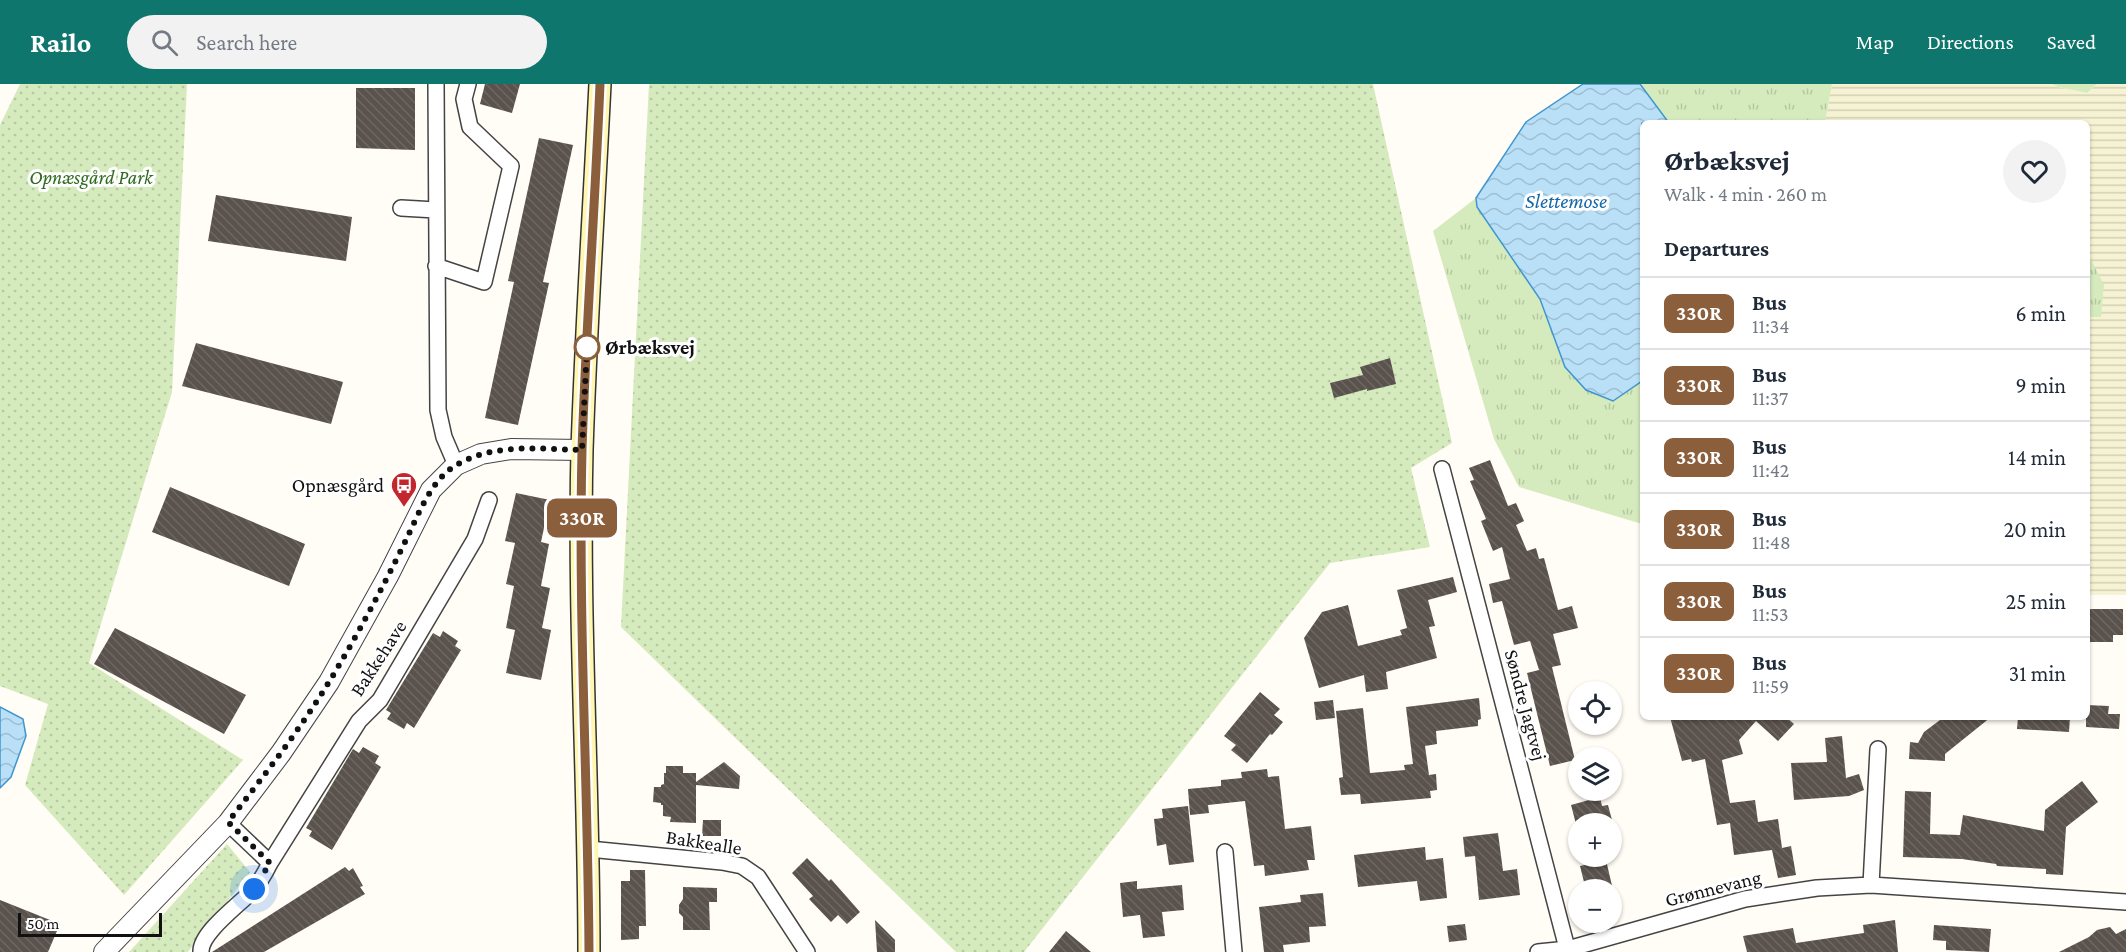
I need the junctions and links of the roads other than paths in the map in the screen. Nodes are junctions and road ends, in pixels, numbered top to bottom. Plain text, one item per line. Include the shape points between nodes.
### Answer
1 (436, 84) edge
2 (468, 84) edge
3 (600, 84) edge
4 (401, 208) dead end
5 (436, 210) junction
6 (436, 266) junction
7 (582, 450) junction
8 (456, 465) junction
9 (1442, 469) dead end
10 (489, 500) dead end
11 (1878, 749) dead end
12 (228, 822) junction
13 (589, 849) junction
14 (1225, 852) dead end
15 (270, 863) junction
16 (1871, 885) junction
17 (2126, 902) edge
18 (1568, 950) edge
19 (104, 952) edge
20 (201, 952) edge
21 (589, 952) edge
22 (807, 952) edge
23 (1234, 952) edge
24 (1538, 952) edge

1 - 5 street
2 - 6 street via 464,99 470,127 511,166 484,282
3 - 7 main road
4 - 5 street
5 - 6 street
6 - 8 street via 438,410
7 - 8 street via 512,449 481,454
7 - 13 main road via 582,643
8 - 12 street via 431,490 329,682
9 - 18 street, Søndre Jagtvej
10 - 15 street, Bakkehave via 475,539 380,700 359,721
11 - 16 street
12 - 15 street
12 - 19 street
13 - 21 main road
13 - 22 street, Bakkealle via 742,866 758,877
14 - 23 street
15 - 20 street, Bakkehave via 254,889 215,926
16 - 17 street, Grønnevang
16 - 18 street, Grønnevang via 1745,899
18 - 24 street, Grønnevang

